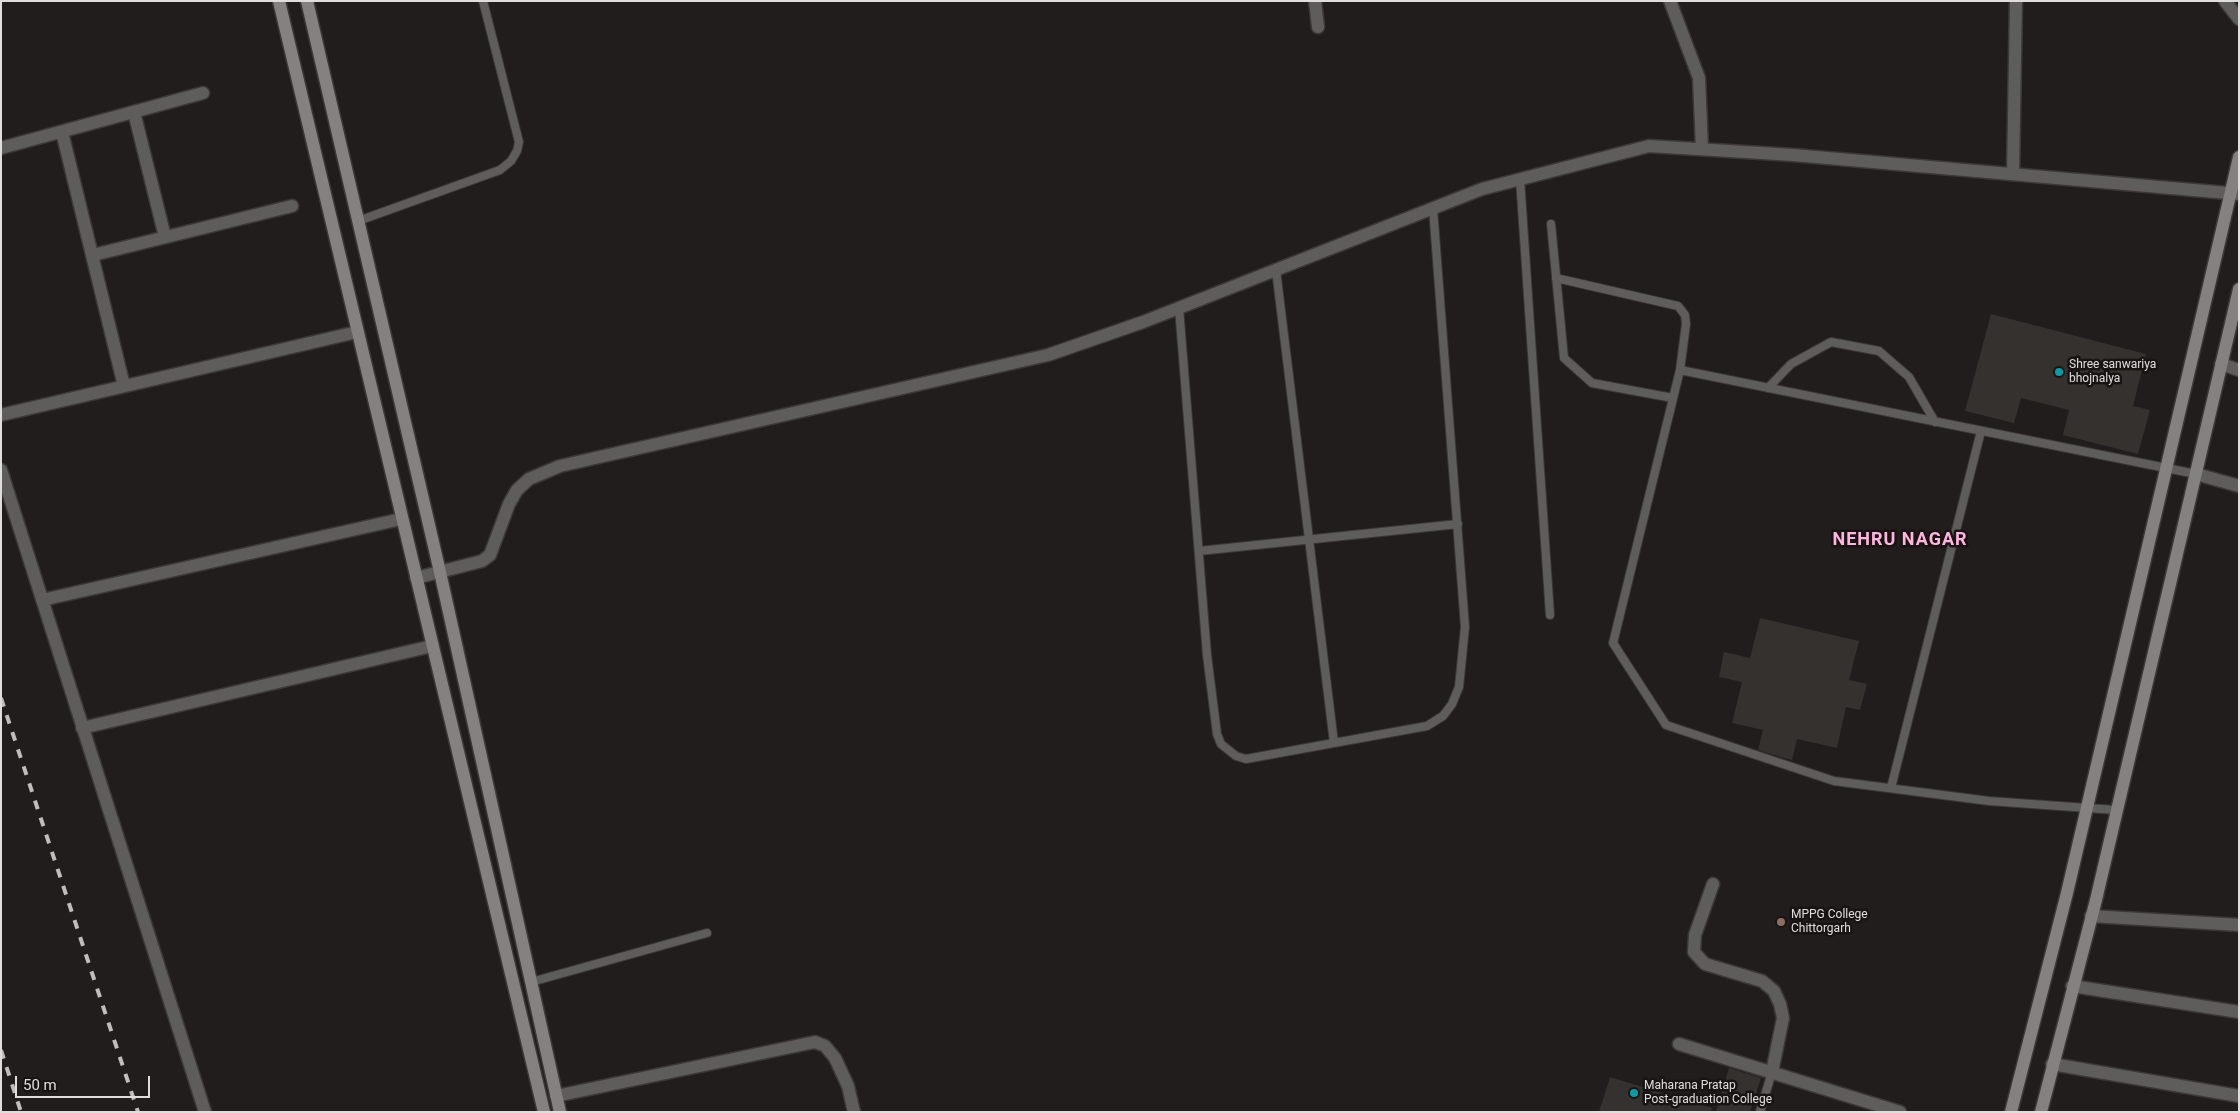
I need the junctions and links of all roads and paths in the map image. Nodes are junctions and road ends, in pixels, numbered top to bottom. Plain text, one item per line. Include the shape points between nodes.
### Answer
1 (279, 1) edge
2 (307, 1) edge
3 (484, 1) edge
4 (1315, 1) edge
5 (1670, 1) edge
6 (2016, 1) edge
7 (2225, 1) edge
8 (2239, 18) edge
9 (1318, 27) dead end
10 (203, 94) dead end
11 (134, 112) junction
12 (62, 132) junction
13 (1, 148) edge
14 (1702, 149) junction
15 (2239, 157) edge
16 (2013, 174) junction
17 (1520, 179) junction
18 (2234, 194) edge
19 (292, 206) dead end
20 (1433, 208) junction
21 (358, 221) junction
22 (1551, 224) dead end
23 (165, 237) junction
24 (92, 255) junction
25 (1276, 270) junction
26 (1556, 278) junction
27 (2239, 289) edge
28 (1179, 308) junction
29 (357, 332) junction
30 (2221, 364) junction
31 (1680, 370) junction
32 (2239, 370) edge
33 (124, 386) junction
34 (1768, 388) junction
35 (1673, 398) junction
36 (1, 415) edge
37 (1935, 422) junction
38 (1981, 431) junction
39 (2166, 469) junction
40 (1, 470) edge
41 (2196, 474) junction
42 (2239, 486) edge
43 (401, 518) junction
44 (1458, 524) junction
45 (1309, 540) junction
46 (1199, 551) junction
47 (440, 572) junction
48 (416, 578) junction
49 (42, 600) junction
50 (1550, 615) dead end
51 (432, 646) junction
52 (82, 728) junction
53 (1334, 743) junction
54 (1891, 788) junction
55 (2086, 808) junction
56 (2116, 810) junction
57 (1713, 884) dead end
58 (2091, 916) junction
59 (2239, 925) edge
60 (706, 933) dead end
61 (531, 982) junction
62 (2072, 986) junction
63 (2239, 1012) edge
64 (1679, 1044) dead end
65 (2052, 1064) junction
66 (1772, 1072) junction
67 (556, 1096) junction
68 (2239, 1096) edge
69 (205, 1112) edge
70 (544, 1112) edge
71 (560, 1112) edge
72 (854, 1112) edge
73 (1760, 1112) edge
74 (1900, 1112) edge
75 (2011, 1112) edge
76 (2041, 1112) edge

1 - 29 main road
2 - 21 main road
3 - 21 lane via 519,142 518,151 500,170
4 - 9 street
5 - 14 street via 1699,78
6 - 16 street
7 - 8 street
10 - 11 street
11 - 12 street
11 - 23 street
12 - 13 street
12 - 24 street
14 - 16 street
14 - 17 street via 1649,146
15 - 18 main road
16 - 18 street
17 - 20 street via 1482,189
17 - 50 lane
18 - 39 main road
19 - 23 street
20 - 25 street
20 - 44 lane
21 - 47 main road
22 - 26 lane
23 - 24 street
24 - 33 street
25 - 28 street
25 - 45 lane
26 - 31 lane via 1678,306 1685,315 1686,324
26 - 35 lane via 1564,358 1592,383
27 - 30 main road
28 - 46 lane
28 - 47 street via 1048,355 560,466 529,479 517,490 490,555 482,561
29 - 33 street
29 - 43 main road
30 - 32 street
30 - 41 main road
31 - 34 lane
31 - 35 lane
33 - 36 street
34 - 37 lane
34 - 37 lane via 1791,364 1831,342 1880,351 1910,377
35 - 54 lane via 1613,643 1666,724 1834,781
37 - 38 lane
38 - 39 lane
38 - 54 lane
39 - 41 lane
39 - 55 main road
40 - 49 street
41 - 42 street
41 - 56 main road
43 - 48 main road
43 - 49 street
44 - 45 lane
44 - 53 lane via 1466,627 1459,687 1452,704 1443,716 1427,726
45 - 46 lane
45 - 53 lane
46 - 53 lane via 1207,655 1221,744 1236,756 1246,759
47 - 48 street
47 - 61 main road
48 - 51 main road
49 - 52 street
51 - 52 street
51 - 70 main road
52 - 69 street
54 - 55 lane via 1988,801
55 - 56 lane
55 - 75 main road
56 - 58 main road
57 - 66 street via 1695,935 1694,952 1706,964 1762,981 1774,991 1782,1018
58 - 59 street
58 - 62 main road
60 - 61 lane
61 - 67 main road
62 - 63 street
62 - 65 main road
64 - 66 street
65 - 68 street
65 - 76 main road
66 - 73 lane
66 - 74 street
67 - 71 main road
67 - 72 street via 815,1042 825,1046 835,1058 848,1086

